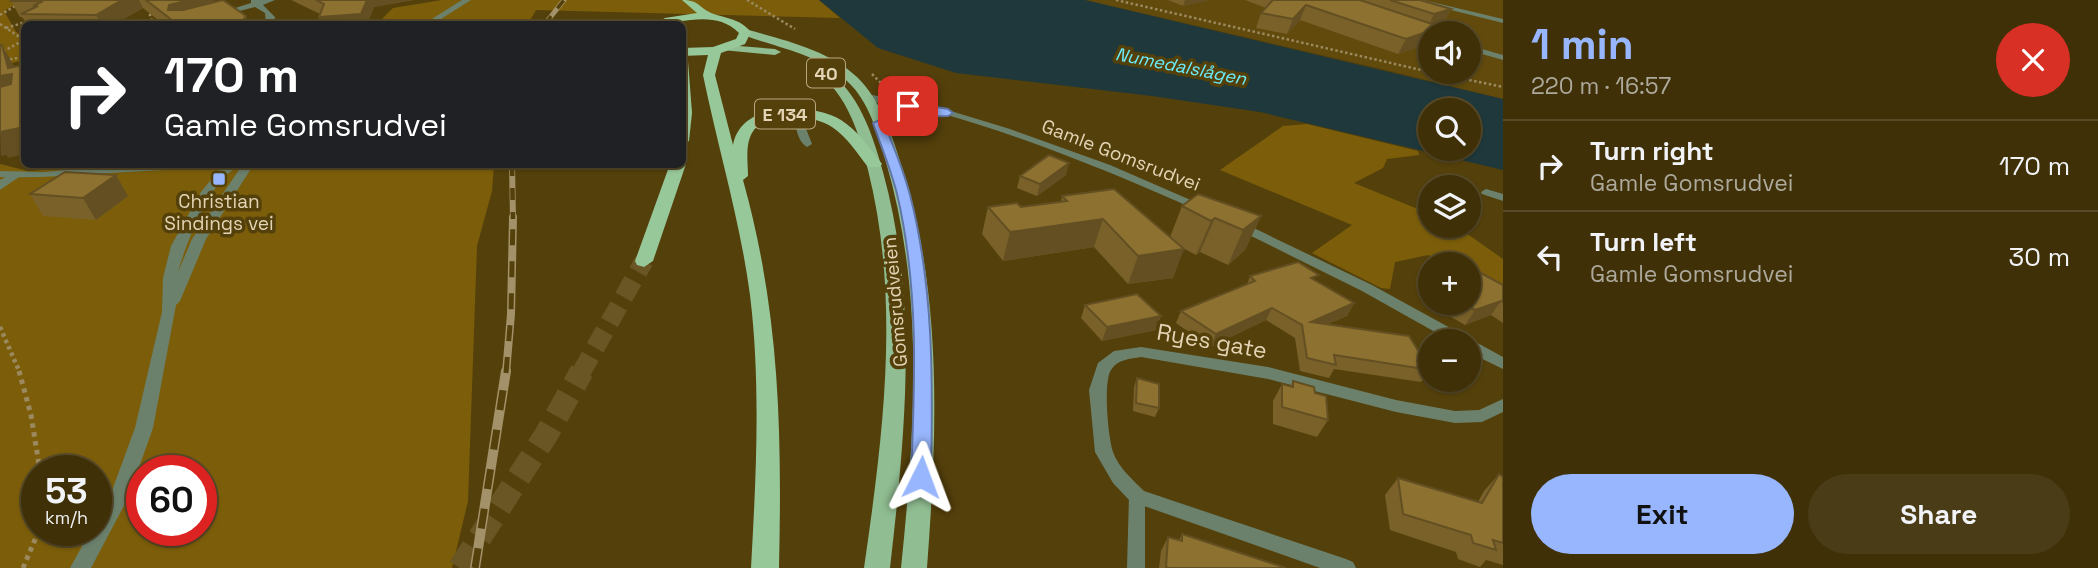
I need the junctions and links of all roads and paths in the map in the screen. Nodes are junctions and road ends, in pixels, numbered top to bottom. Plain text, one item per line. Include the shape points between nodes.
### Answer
1 (24, 0) edge
2 (271, 0) edge
3 (467, 0) edge
4 (687, 0) edge
5 (747, 0) edge
6 (1118, 0) edge
7 (1414, 0) edge
8 (254, 2) edge
9 (754, 5) dead end
10 (672, 6) dead end
11 (146, 7) edge
12 (0, 15) edge
13 (710, 17) junction
14 (207, 18) edge
15 (30, 20) edge
16 (27, 21) edge
17 (152, 21) edge
18 (270, 21) edge
19 (433, 21) edge
20 (664, 21) edge
21 (671, 21) edge
22 (1503, 21) edge
23 (21, 23) edge
24 (0, 24) edge
25 (6, 28) junction
26 (745, 32) junction
27 (21, 38) edge
28 (21, 42) edge
29 (720, 49) junction
30 (1481, 51) edge
31 (686, 52) edge
32 (0, 53) edge
33 (21, 58) edge
34 (1503, 58) edge
35 (0, 61) edge
36 (1418, 69) edge
37 (1481, 82) edge
38 (1503, 87) edge
39 (866, 97) junction
40 (948, 113) junction
41 (800, 114) junction
42 (879, 123) junction
43 (807, 144) dead end
44 (874, 164) junction
45 (111, 168) edge
46 (227, 168) edge
47 (246, 168) edge
48 (677, 168) edge
49 (0, 174) edge
50 (15, 175) junction
51 (0, 186) edge
52 (1486, 192) dead end
53 (739, 194) junction
54 (1503, 198) edge
55 (645, 261) tunnel mouth
56 (169, 312) junction
57 (0, 327) edge
58 (1440, 329) edge
59 (1481, 352) edge
60 (1503, 365) edge
61 (1503, 405) edge
62 (38, 455) edge
63 (1137, 496) junction
64 (34, 546) edge
65 (23, 568) edge
66 (80, 568) edge
67 (765, 568) edge
68 (877, 568) edge
69 (914, 568) edge
70 (1136, 568) edge
71 (1346, 568) edge

1 - 12 path
2 - 8 street
3 - 19 street
4 - 13 highway
5 - 9 path
6 - 36 path
7 - 22 lane
8 - 14 street
8 - 18 street via 268,12
10 - 20 highway
11 - 17 path
13 - 21 highway
13 - 26 highway via 733,22
15 - 16 path
23 - 25 path
24 - 25 path
25 - 27 path
26 - 29 highway via 741,41
26 - 39 main road, Gomsrudveien / 40 via 831,65 849,76
28 - 32 path
29 - 31 highway
29 - 44 main road, Gomsrudveien / 40 via 783,54 834,79 847,95
29 - 53 highway, E 134 via 709,75
30 - 34 lane
33 - 35 path
37 - 38 path
39 - 40 street, Gamle Gomsrudvei
39 - 42 main road, Gomsrudveien / 40
40 - 42 street, Gamle Gomsrudvei via 904,114
40 - 58 street, Gamle Gomsrudvei via 1085,160 1220,216
41 - 43 lane
41 - 44 highway, E 134 via 832,121
41 - 53 highway, E 134 via 771,115 745,131
42 - 69 main road, Gomsrudveien / 40 via 909,220 923,321 924,422
44 - 68 main road, Gomsrudveien / 40 via 891,248 897,359
45 - 50 street
46 - 56 street via 207,192 178,246 170,278
47 - 56 street via 199,240
48 - 55 highway
49 - 50 street
50 - 51 street
52 - 54 lane
53 - 67 highway, E 134 via 760,296 767,372
56 - 66 street via 130,472
57 - 62 path via 30,406
59 - 60 street
61 - 63 street, Ryes gate via 1482,416 1455,417 1231,366 1141,352 1119,355 1104,367 1097,390 1104,452 1119,478
63 - 70 lane
63 - 71 street
64 - 65 path

